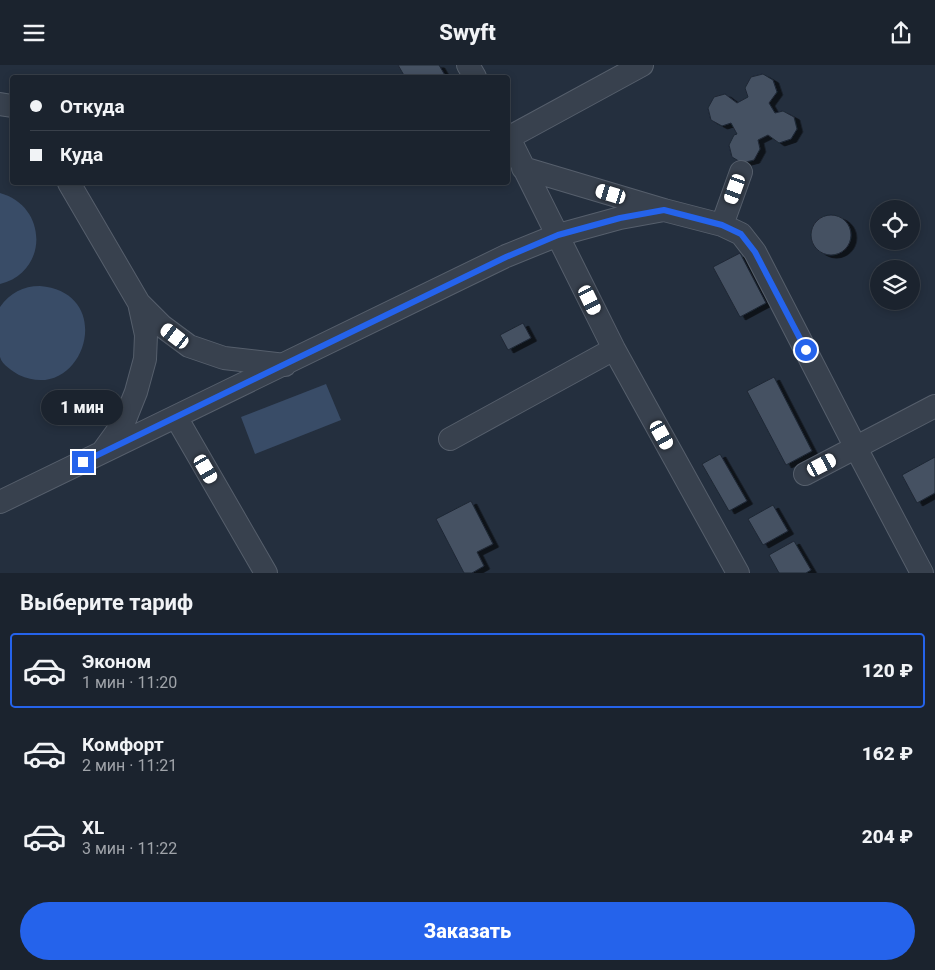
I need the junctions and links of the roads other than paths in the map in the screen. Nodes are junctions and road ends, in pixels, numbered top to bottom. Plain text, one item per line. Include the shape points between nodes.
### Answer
1 (642, 65) edge
2 (510, 136) edge
3 (510, 141) edge
4 (523, 168) junction
5 (741, 172) dead end
6 (70, 185) edge
7 (664, 210) junction
8 (722, 225) junction
9 (558, 235) junction
10 (139, 303) junction
11 (614, 349) junction
12 (285, 365) junction
13 (935, 406) edge
14 (176, 417) junction
15 (450, 439) dead end
16 (856, 448) junction
17 (100, 454) junction
18 (806, 474) dead end
19 (0, 502) edge
20 (266, 573) edge
21 (738, 573) edge
22 (922, 573) edge

1 - 2 lane
3 - 4 lane
4 - 7 lane
4 - 9 lane
5 - 8 lane
6 - 10 lane
7 - 8 lane
7 - 9 lane
8 - 16 lane via 741,234 755,252
9 - 11 lane
9 - 12 lane
10 - 12 lane via 189,346 224,358
10 - 17 lane via 146,335 145,359 124,422
11 - 15 lane
11 - 21 lane
12 - 14 lane
13 - 16 lane
14 - 17 lane
14 - 20 lane
16 - 18 lane
16 - 22 lane
17 - 19 lane

